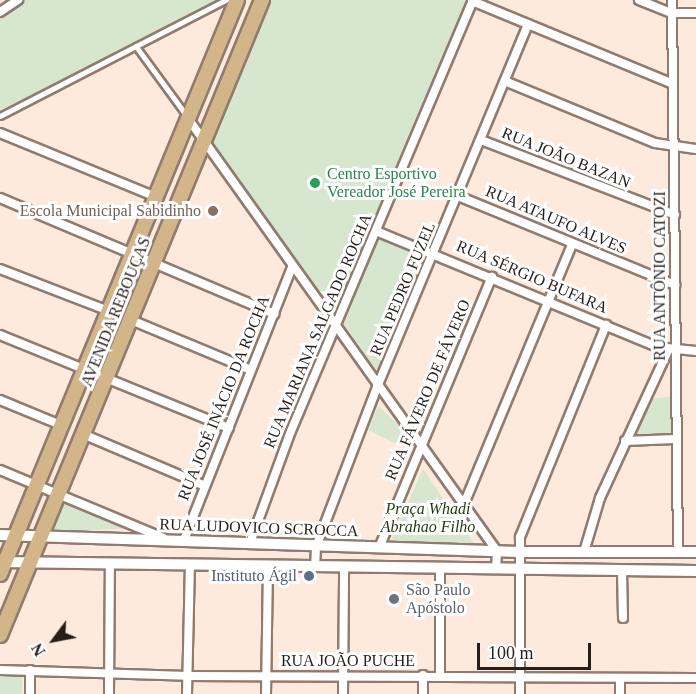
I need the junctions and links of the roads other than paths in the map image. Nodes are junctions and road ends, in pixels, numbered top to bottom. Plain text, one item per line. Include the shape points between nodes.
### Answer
1 (18, 0) edge
2 (226, 0) edge
3 (237, 0) edge
4 (262, 0) edge
5 (639, 0) edge
6 (672, 0) edge
7 (472, 1) edge
8 (0, 12) edge
9 (672, 13) junction
10 (696, 13) edge
11 (528, 24) junction
12 (136, 46) junction
13 (507, 82) junction
14 (673, 84) junction
15 (0, 116) edge
16 (187, 116) junction
17 (0, 133) edge
18 (203, 140) junction
19 (481, 140) junction
20 (675, 149) junction
21 (696, 149) edge
22 (458, 196) junction
23 (156, 197) junction
24 (0, 198) edge
25 (675, 215) junction
26 (376, 231) junction
27 (573, 244) junction
28 (435, 253) junction
29 (131, 255) junction
30 (153, 263) junction
31 (292, 267) junction
32 (0, 269) edge
33 (492, 277) junction
34 (675, 285) junction
35 (550, 301) junction
36 (109, 311) junction
37 (275, 314) junction
38 (131, 320) junction
39 (606, 325) junction
40 (336, 326) junction
41 (0, 335) edge
42 (671, 351) junction
43 (696, 351) edge
44 (87, 368) junction
45 (251, 370) junction
46 (108, 377) junction
47 (377, 387) junction
48 (0, 399) edge
49 (63, 426) junction
50 (229, 428) junction
51 (85, 435) junction
52 (675, 439) junction
53 (625, 441) junction
54 (421, 446) junction
55 (0, 470) edge
56 (38, 486) junction
57 (205, 486) junction
58 (57, 494) junction
59 (464, 504) junction
60 (0, 535) edge
61 (16, 536) junction
62 (41, 536) junction
63 (165, 539) junction
64 (184, 540) junction
65 (250, 543) junction
66 (316, 547) junction
67 (379, 548) junction
68 (497, 551) junction
69 (678, 551) junction
70 (520, 552) junction
71 (584, 552) junction
72 (696, 552) edge
73 (30, 563) junction
74 (110, 564) junction
75 (190, 565) junction
76 (2, 566) edge
77 (268, 567) junction
78 (315, 567) junction
79 (344, 568) junction
80 (496, 569) junction
81 (520, 569) junction
82 (440, 570) junction
83 (622, 570) junction
84 (696, 571) edge
85 (623, 618) dead end
86 (0, 635) edge
87 (0, 670) edge
88 (30, 670) junction
89 (109, 673) junction
90 (423, 675) junction
91 (187, 676) junction
92 (266, 676) junction
93 (440, 676) junction
94 (520, 676) junction
95 (343, 677) junction
96 (620, 678) junction
97 (696, 678) edge
98 (30, 694) edge
99 (109, 694) edge
100 (187, 694) edge
101 (266, 694) edge
102 (343, 694) edge
103 (423, 694) edge
104 (520, 694) edge
105 (620, 694) edge

1 - 8 street
2 - 12 lane
3 - 16 main road, AVENIDA REBOUÇAS
4 - 18 main road, AVENIDA REBOUÇAS
5 - 9 street
6 - 9 street, RUA ANTÔNIO CATOZI
7 - 11 street
7 - 26 street, RUA MARIANA SALGADO ROCHA
9 - 10 street
9 - 14 street, RUA ANTÔNIO CATOZI
11 - 13 street, RUA PEDRO FUZEL
11 - 14 street
12 - 15 lane
12 - 16 lane
13 - 19 street, RUA PEDRO FUZEL
13 - 20 street
14 - 20 street, RUA ANTÔNIO CATOZI
16 - 18 street
16 - 23 main road, AVENIDA REBOUÇAS
17 - 23 street
18 - 30 main road, AVENIDA REBOUÇAS
18 - 31 street
19 - 22 street, RUA PEDRO FUZEL
19 - 25 street, RUA JOÃO BAZAN
20 - 21 street
20 - 25 street, RUA ANTÔNIO CATOZI
22 - 27 street, RUA ATAUFO ALVES
22 - 28 street, RUA PEDRO FUZEL
23 - 29 main road, AVENIDA REBOUÇAS
24 - 29 street
25 - 34 street, RUA ANTÔNIO CATOZI
26 - 28 street, RUA SÉRGIO BUFARA
26 - 40 street, RUA MARIANA SALGADO ROCHA
27 - 34 street, RUA ATAUFO ALVES
27 - 35 street
28 - 33 street, RUA SÉRGIO BUFARA
28 - 47 street, RUA PEDRO FUZEL
29 - 30 street
29 - 36 main road, AVENIDA REBOUÇAS
30 - 37 street
30 - 38 main road, AVENIDA REBOUÇAS
31 - 37 street, RUA JOSÉ INÁCIO DA ROCHA
31 - 40 street
32 - 36 street
33 - 35 street, RUA SÉRGIO BUFARA
33 - 54 street, RUA FÁVERO DE FÁVERO
34 - 42 street, RUA ANTÔNIO CATOZI
35 - 39 street, RUA SÉRGIO BUFARA
35 - 59 street
36 - 44 main road, AVENIDA REBOUÇAS
37 - 45 street, RUA JOSÉ INÁCIO DA ROCHA
38 - 45 street
38 - 46 main road, AVENIDA REBOUÇAS
39 - 42 street, RUA SÉRGIO BUFARA
39 - 70 street via 526,519
40 - 47 street
40 - 65 street, RUA MARIANA SALGADO ROCHA via 291,431
41 - 44 street
42 - 43 street
42 - 52 street, RUA ANTÔNIO CATOZI
42 - 53 street
44 - 46 street
44 - 49 main road, AVENIDA REBOUÇAS
45 - 50 street, RUA JOSÉ INÁCIO DA ROCHA
46 - 50 street
46 - 51 main road, AVENIDA REBOUÇAS
47 - 54 street
47 - 66 street, RUA PEDRO FUZEL
48 - 49 street
49 - 56 main road, AVENIDA REBOUÇAS
50 - 57 street, RUA JOSÉ INÁCIO DA ROCHA
51 - 57 street
51 - 58 main road, AVENIDA REBOUÇAS
52 - 53 street
52 - 69 street, RUA ANTÔNIO CATOZI
53 - 71 street via 588,531
54 - 59 street
54 - 67 street, RUA FÁVERO DE FÁVERO
55 - 56 street
56 - 58 street
56 - 61 main road, AVENIDA REBOUÇAS
57 - 64 street, RUA JOSÉ INÁCIO DA ROCHA
58 - 62 main road, AVENIDA REBOUÇAS
58 - 63 street
59 - 68 street
60 - 61 street, RUA LUDOVICO SCROCCA
61 - 62 street, RUA LUDOVICO SCROCCA
61 - 76 main road, AVENIDA REBOUÇAS
62 - 63 street, RUA LUDOVICO SCROCCA
62 - 73 main road, AVENIDA REBOUÇAS
63 - 64 street, RUA LUDOVICO SCROCCA
64 - 65 street, RUA LUDOVICO SCROCCA
65 - 66 street, RUA LUDOVICO SCROCCA
66 - 67 street, RUA LUDOVICO SCROCCA
66 - 78 street, RUA PEDRO FUZEL
67 - 68 street, RUA LUDOVICO SCROCCA
68 - 70 street, RUA LUDOVICO SCROCCA
68 - 80 street
69 - 71 street, RUA LUDOVICO SCROCCA
69 - 72 street, RUA LUDOVICO SCROCCA
70 - 71 street, RUA LUDOVICO SCROCCA
70 - 81 street
73 - 74 street
73 - 76 street
73 - 86 main road, AVENIDA REBOUÇAS
74 - 75 street
74 - 89 street
75 - 77 street
75 - 91 street
77 - 78 street
77 - 92 street
78 - 79 street
79 - 82 street
79 - 95 street
80 - 81 street
80 - 82 street
81 - 83 street
81 - 94 street
82 - 93 street
83 - 84 street
83 - 85 street
87 - 88 street, RUA JOÃO PUCHE
88 - 89 street, RUA JOÃO PUCHE
88 - 98 street
89 - 91 street, RUA JOÃO PUCHE
89 - 99 street
90 - 93 street, RUA JOÃO PUCHE
90 - 95 street, RUA JOÃO PUCHE
90 - 103 street
91 - 92 street, RUA JOÃO PUCHE
91 - 100 street
92 - 95 street, RUA JOÃO PUCHE
92 - 101 street
93 - 94 street, RUA JOÃO PUCHE
94 - 96 street, RUA JOÃO PUCHE
94 - 104 street
95 - 102 street
96 - 97 street, RUA JOÃO PUCHE
96 - 105 street

